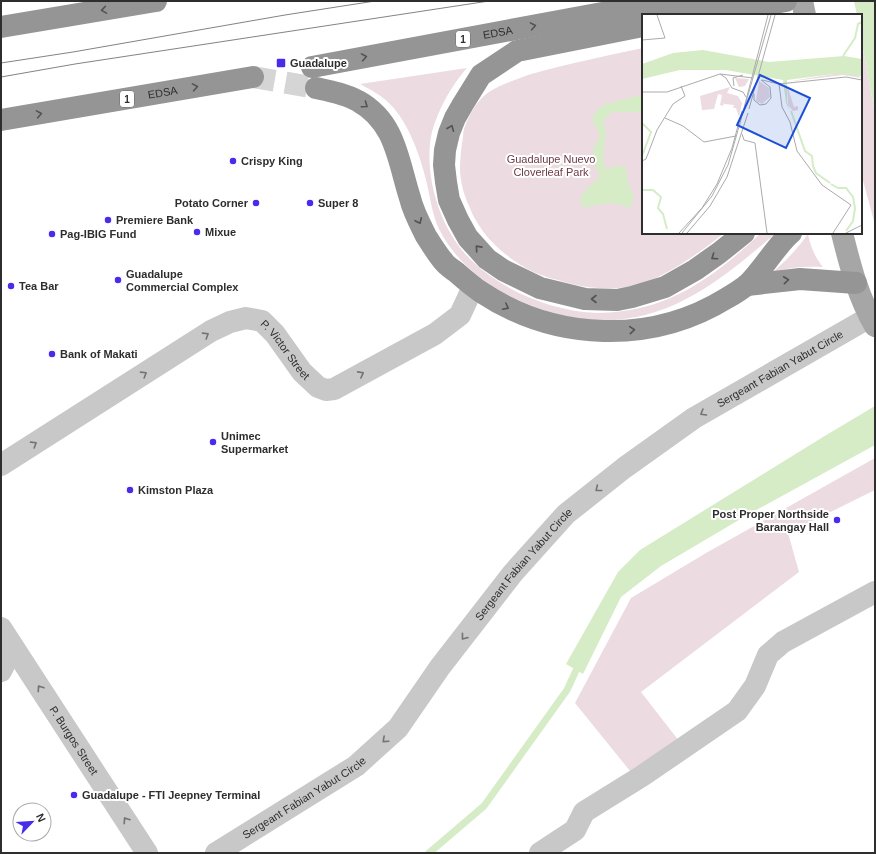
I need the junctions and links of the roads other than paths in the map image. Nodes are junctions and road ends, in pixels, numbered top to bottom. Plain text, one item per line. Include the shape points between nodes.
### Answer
1 (156, 1) edge
2 (658, 1) edge
3 (786, 1) edge
4 (802, 1) edge
5 (730, 10) junction
6 (614, 11) junction
7 (707, 14) edge
8 (805, 14) edge
9 (642, 26) edge
10 (1, 27) edge
11 (253, 77) tunnel mouth
12 (1, 120) edge
13 (743, 234) edge
14 (790, 234) edge
15 (842, 234) edge
16 (856, 283) junction
17 (747, 285) junction
18 (473, 287) junction
19 (873, 322) edge
20 (1, 465) edge
21 (875, 592) edge
22 (1, 628) edge
23 (13, 647) junction
24 (1, 671) edge
25 (147, 853) edge
26 (216, 853) edge
27 (540, 853) edge

1 -> 10 highway
2 - 6 highway, EDSA / 1
3 - 5 highway, EDSA / 1
4 - 8 main road
5 - 6 highway, EDSA / 1
5 - 7 highway
6 - 18 highway, EDSA / 1 via 314,77 333,91 366,105 380,118 389,131 410,200 427,236 444,263
13 -> 9 highway via 720,253 665,288 617,300 585,299 540,288 502,270 487,259 468,238 458,220 449,200 444,165 445,150 455,118 481,75 517,51
12 -> 11 highway, EDSA / 1
14 - 17 highway
15 - 16 main road
17 -> 16 highway via 800,279
16 - 19 main road
18 -> 17 highway via 493,300 538,320 586,330 610,331 635,330 682,319 705,310
20 -> 18 street, P. Victor Street via 204,335 230,322 246,318 262,321 275,334 302,372 318,387 326,390 435,334 460,315
19 -> 26 street, Sergeant Fabian Yabut Circle via 694,418 566,514 513,573 440,667 398,728 356,766
21 - 27 street via 783,642 768,655 755,686 737,711 584,812 575,830
22 - 23 street, P. Burgos Street
23 - 24 street
25 -> 23 street, P. Burgos Street

